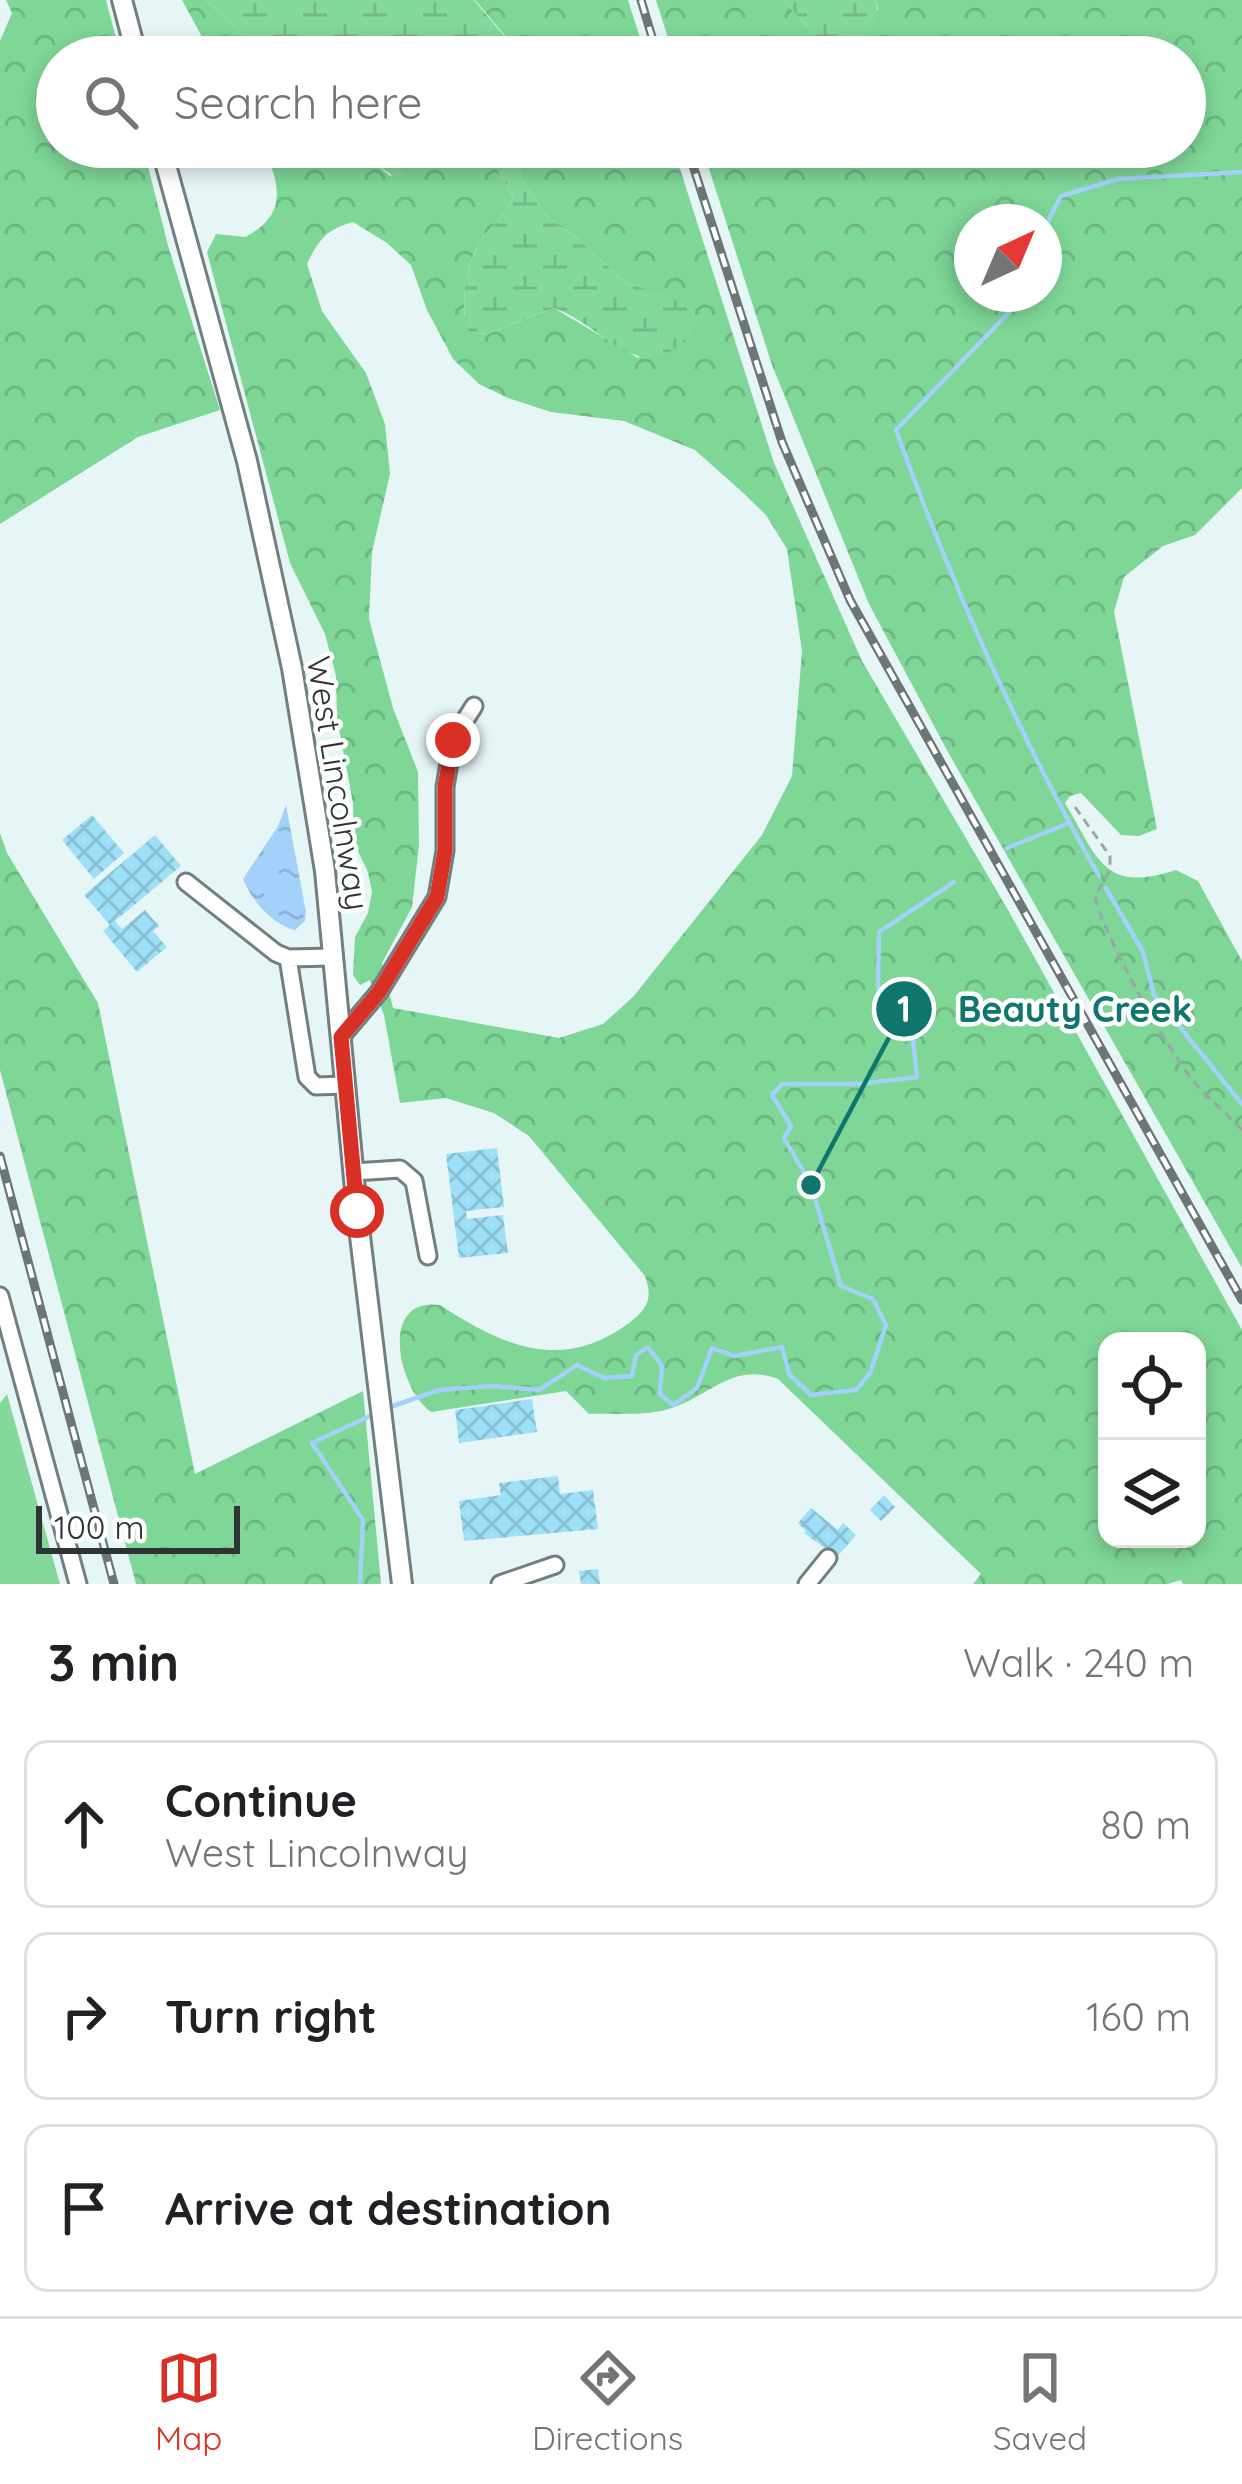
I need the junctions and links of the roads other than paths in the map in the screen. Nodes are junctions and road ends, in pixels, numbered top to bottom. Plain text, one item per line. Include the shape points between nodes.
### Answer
1 (122, 0) edge
2 (131, 36) edge
3 (167, 168) edge
4 (474, 706) dead end
5 (186, 882) dead end
6 (333, 957) junction
7 (287, 958) junction
8 (341, 1037) junction
9 (346, 1085) junction
10 (354, 1172) junction
11 (428, 1256) dead end
12 (0, 1296) edge
13 (828, 1558) dead end
14 (544, 1574) edge
15 (78, 1584) edge
16 (402, 1584) edge
17 (500, 1584) edge
18 (807, 1584) edge

1 - 2 main road
3 - 6 main road, West Lincolnway via 247,460 292,668
4 - 8 street via 453,740 437,897
5 - 7 street
6 - 7 street
6 - 8 main road, West Lincolnway
7 - 9 street via 308,1077 316,1086
8 - 9 main road, West Lincolnway
9 - 10 main road, West Lincolnway
10 - 11 street via 400,1169 414,1181
10 - 16 main road, West Lincolnway
12 - 15 street
13 - 18 street
14 - 17 street

